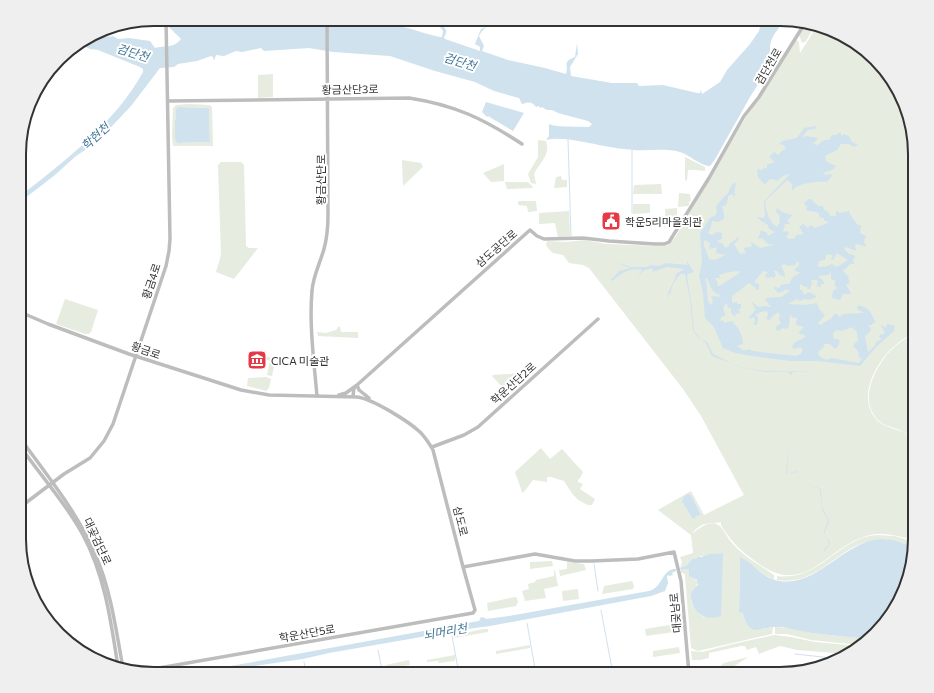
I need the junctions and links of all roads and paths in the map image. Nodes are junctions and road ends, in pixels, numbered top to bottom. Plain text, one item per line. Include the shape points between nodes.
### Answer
1 (166, 26) edge
2 (327, 26) edge
3 (802, 28) edge
4 (328, 98) junction
5 (759, 98) joint
6 (168, 101) junction
7 (522, 144) dead end
8 (26, 315) edge
9 (598, 319) dead end
10 (136, 356) junction
11 (357, 384) junction
12 (269, 395) joint
13 (317, 396) junction
14 (334, 396) junction
15 (353, 396) junction
16 (375, 403) junction
17 (26, 447) edge
18 (432, 447) junction
19 (26, 454) edge
20 (50, 484) junction
21 (26, 503) edge
22 (463, 567) junction
23 (473, 606) joint
24 (117, 661) edge
25 (122, 663) edge
26 (165, 667) edge
27 (688, 667) edge

1 - 6 street, 황금4로
2 - 4 street, 황금산단로
3 - 5 street, 검단천로
4 - 6 street, 황금산단3로
4 - 7 street, 황금산단3로 via 401,98 432,102 475,116
4 - 13 street, 황금산단로 via 328,227 312,291
5 - 11 street, 삼도공단로 via 744,116 706,184 669,242 656,244 583,238 544,239 530,230
6 - 10 street, 황금4로 via 169,251
8 - 10 street, 황금로
9 - 18 street, 학운산단2로 via 478,427
10 - 12 street, 황금로 via 224,385
10 - 20 street, 황금4로 via 107,437 90,458
11 - 14 street via 346,393
11 - 15 street, 삼도공단로
11 - 16 street via 360,391
12 - 13 street, 삼도로
13 - 14 street, 삼도로
14 - 15 street, 삼도로
15 - 16 street, 삼도로
16 - 18 street, 삼도로 via 412,426
17 - 20 street, 대곶검단로
18 - 22 street, 삼도로
19 - 20 street, 대곶검단로
20 - 21 street
20 - 24 street, 대곶검단로 via 78,526 94,559 104,590
20 - 25 street, 대곶검단로 via 78,520 96,556 113,611
22 - 23 street, 삼도로
22 - 27 street, 대곶남로 via 535,554 575,561 592,561 635,559 674,552 682,583
23 - 26 street, 학운산단5로 via 473,613

